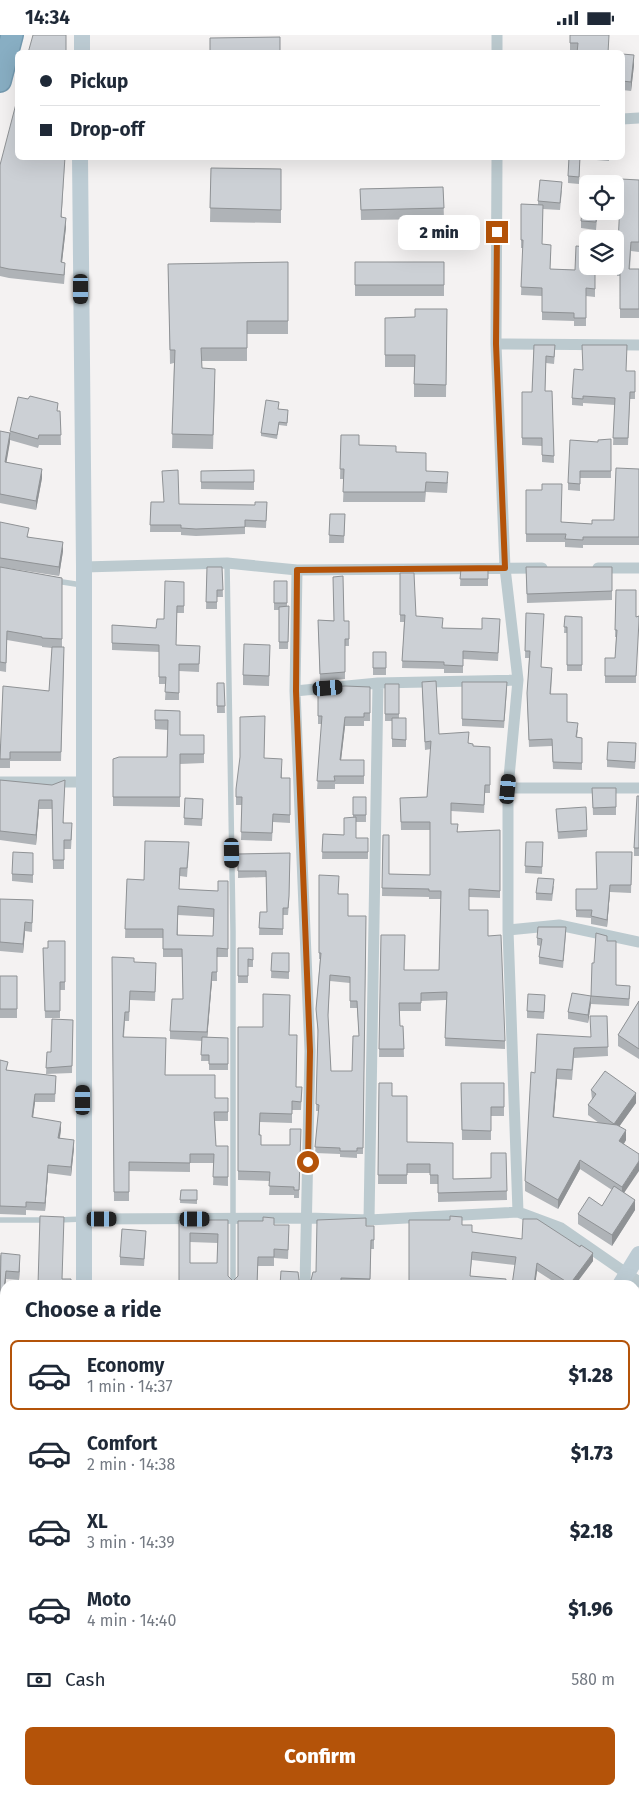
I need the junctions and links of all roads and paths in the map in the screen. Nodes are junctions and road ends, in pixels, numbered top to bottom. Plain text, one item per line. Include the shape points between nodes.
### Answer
1 (12, 35) edge
2 (82, 35) edge
3 (497, 35) edge
4 (82, 50) edge
5 (497, 50) edge
6 (0, 81) edge
7 (639, 118) edge
8 (625, 119) edge
9 (80, 160) edge
10 (497, 160) edge
11 (496, 344) junction
12 (639, 345) edge
13 (227, 563) junction
14 (84, 567) junction
15 (505, 568) junction
16 (553, 568) edge
17 (582, 568) edge
18 (639, 568) edge
19 (297, 570) junction
20 (47, 579) edge
21 (84, 586) junction
22 (518, 679) junction
23 (378, 683) junction
24 (296, 691) junction
25 (83, 782) junction
26 (0, 783) edge
27 (508, 789) junction
28 (639, 789) edge
29 (508, 931) junction
30 (639, 942) edge
31 (518, 1212) junction
32 (232, 1218) junction
33 (308, 1218) junction
34 (83, 1219) junction
35 (0, 1220) edge
36 (369, 1221) junction
37 (639, 1254) edge
38 (84, 1280) edge
39 (233, 1280) edge
40 (305, 1280) edge
41 (629, 1280) edge

1 - 6 highway
2 - 4 main road
3 - 5 street
7 - 8 street
9 - 14 main road
10 - 11 street
11 - 12 street
11 - 15 street
13 - 14 street
13 - 19 street
13 - 32 lane via 233,940
14 - 21 main road
15 - 16 street
15 - 19 street
15 - 22 street
17 - 18 street
19 - 24 street
20 - 21 lane
21 - 25 main road
22 - 23 street
22 - 27 street
23 - 24 street
23 - 36 street
24 - 33 street via 310,1051
25 - 26 street
25 - 34 main road
27 - 28 street
27 - 29 street
29 - 30 street via 559,925
29 - 31 street
31 - 36 street
31 - 41 street via 560,1228
32 - 33 street
32 - 34 street
32 - 39 lane
33 - 36 street
33 - 40 street
34 - 35 lane
34 - 38 main road
37 - 41 main road

